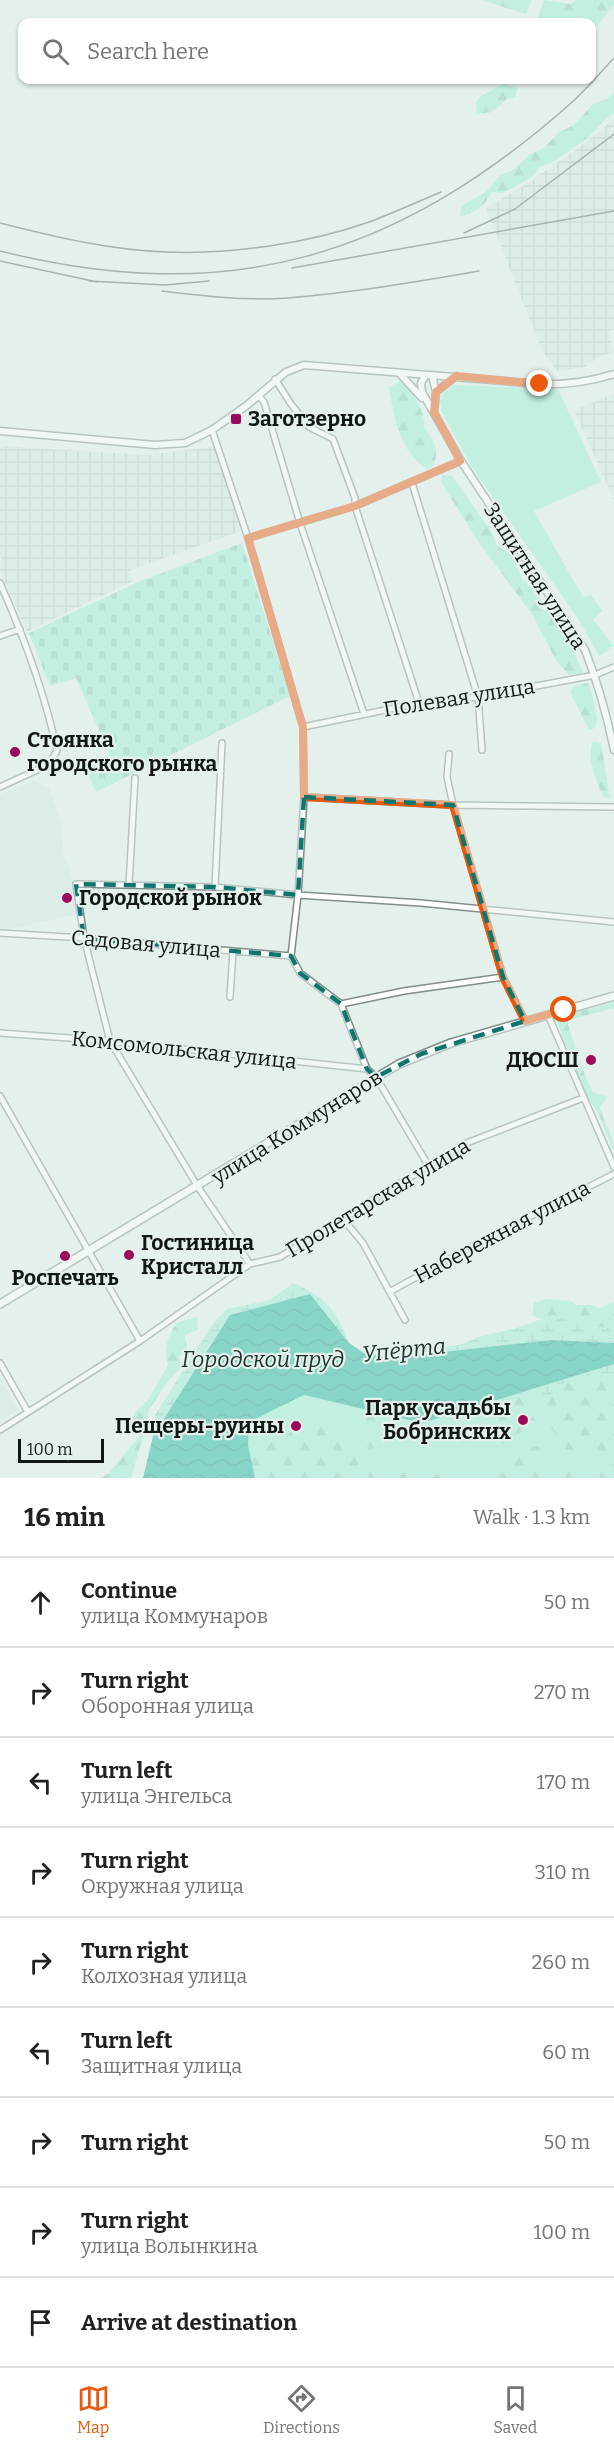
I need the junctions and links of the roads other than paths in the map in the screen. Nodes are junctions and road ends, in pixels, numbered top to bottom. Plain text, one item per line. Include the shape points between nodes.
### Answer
1 (399, 373) junction
2 (614, 374) edge
3 (429, 375) junction
4 (456, 376) junction
5 (275, 379) junction
6 (436, 392) junction
7 (258, 395) junction
8 (434, 412) junction
9 (212, 430) junction
10 (0, 431) edge
11 (460, 461) junction
12 (412, 483) junction
13 (355, 506) junction
14 (300, 524) junction
15 (248, 538) junction
16 (0, 583) edge
17 (20, 630) junction
18 (0, 636) edge
19 (614, 667) edge
20 (595, 675) junction
21 (478, 697) junction
22 (418, 703) junction
23 (363, 714) junction
24 (303, 727) junction
25 (222, 743) dead end
26 (482, 750) dead end
27 (614, 750) edge
28 (449, 754) dead end
29 (135, 778) dead end
30 (0, 786) edge
31 (304, 797) junction
32 (453, 805) junction
33 (614, 807) edge
34 (129, 885) junction
35 (215, 887) junction
36 (298, 895) junction
37 (485, 909) junction
38 (614, 922) edge
39 (0, 933) edge
40 (84, 938) junction
41 (233, 951) junction
42 (291, 956) junction
43 (503, 977) junction
44 (614, 996) edge
45 (230, 997) dead end
46 (341, 1004) junction
47 (548, 1014) junction
48 (525, 1021) junction
49 (0, 1033) edge
50 (110, 1041) junction
51 (367, 1069) junction
52 (376, 1077) junction
53 (0, 1096) edge
54 (583, 1098) junction
55 (428, 1165) junction
56 (614, 1167) edge
57 (614, 1174) edge
58 (198, 1187) junction
59 (343, 1219) junction
60 (87, 1252) junction
61 (250, 1264) junction
62 (391, 1291) junction
63 (0, 1304) edge
64 (405, 1320) dead end
65 (140, 1341) junction
66 (0, 1363) edge
67 (28, 1413) junction
68 (0, 1430) edge

1 - 3 street
1 - 5 street via 304,366
1 - 8 street
2 - 4 street via 569,385
3 - 4 street
3 - 6 street
3 - 8 street via 421,383 422,392
4 - 6 street
5 - 7 street
5 - 13 street via 309,427 333,439
6 - 8 street
7 - 9 street
7 - 14 street via 264,402
8 - 11 street, Защитная улица
9 - 10 street via 185,443 163,445
9 - 15 street
11 - 12 street
11 - 20 street, Защитная улица via 585,650
12 - 13 street
12 - 21 street
13 - 14 street
13 - 22 street
14 - 15 street
14 - 23 street
15 - 24 street
16 - 17 street
17 - 18 street
17 - 30 street via 50,715 57,751 48,765
19 - 20 street, Полевая улица
20 - 21 street, Полевая улица
20 - 27 street, Защитная улица
21 - 22 street, Полевая улица
21 - 26 street
22 - 23 street, Полевая улица
23 - 24 street, Полевая улица
24 - 31 street
25 - 35 street
28 - 32 street via 447,777
29 - 34 street
31 - 32 street
31 - 36 street
32 - 33 street
32 - 37 street
34 - 35 street
34 - 40 street via 76,884
35 - 36 street
36 - 37 street
36 - 42 street
37 - 38 street
37 - 43 street
39 - 40 street, Садовая улица
40 - 41 street, Садовая улица
40 - 50 street
41 - 42 street, Садовая улица
41 - 45 street
42 - 46 street via 300,973
43 - 46 street
43 - 48 street
44 - 47 main road, улица Коммунаров
46 - 51 street
47 - 48 main road, улица Коммунаров
47 - 54 street
48 - 52 main road, улица Коммунаров via 421,1054
49 - 50 street, Комсомольская улица
50 - 51 street, Комсомольская улица
50 - 58 street
51 - 52 street
52 - 55 street
52 - 58 main road, улица Коммунаров
53 - 60 street
54 - 55 street, Пролетарская улица via 464,1144
54 - 56 street
55 - 59 street, Пролетарская улица
57 - 62 street, Набережная улица
58 - 60 main road, улица Коммунаров
58 - 61 street
59 - 61 street, Пролетарская улица via 280,1257
59 - 62 street via 363,1243
60 - 63 main road, улица Коммунаров
60 - 65 street
61 - 65 street, Пролетарская улица
62 - 64 street
65 - 67 street, Пролетарская улица
66 - 67 street
67 - 68 street, Пролетарская улица

